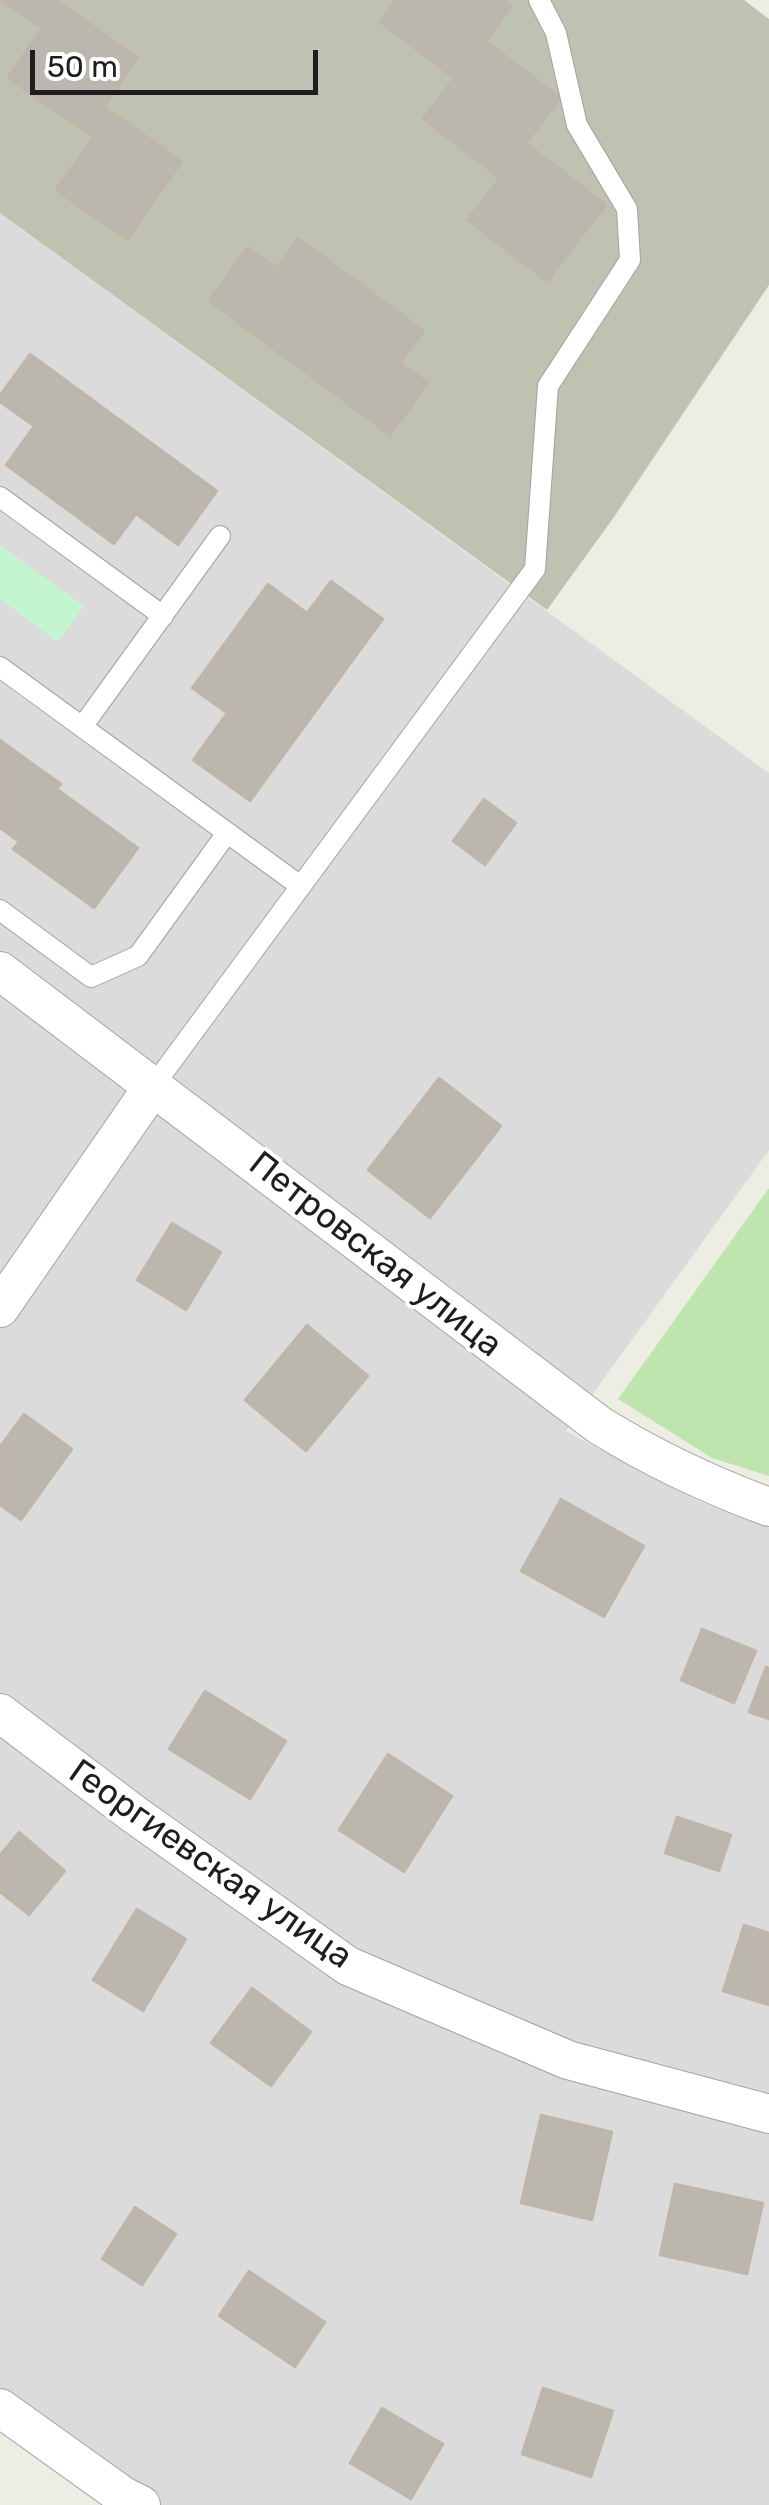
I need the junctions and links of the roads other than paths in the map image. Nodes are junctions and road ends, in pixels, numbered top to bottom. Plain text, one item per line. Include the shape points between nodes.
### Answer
1 (539, 0) edge
2 (0, 497) edge
3 (220, 536) dead end
4 (163, 616) junction
5 (0, 668) edge
6 (82, 727) junction
7 (228, 833) junction
8 (299, 885) junction
9 (0, 910) edge
10 (0, 971) edge
11 (154, 1085) junction
12 (0, 1308) edge
13 (769, 1506) edge
14 (0, 1714) edge
15 (769, 2114) edge
16 (0, 2408) edge
17 (141, 2505) edge

1 - 8 lane via 556,33 577,125 627,209 630,260 548,386 534,568
2 - 4 lane
3 - 4 lane
4 - 6 lane
5 - 6 lane
6 - 7 lane
7 - 8 lane
7 - 9 lane via 138,956 91,977
8 - 11 lane
10 - 11 street, Петровская улица
11 - 12 street
11 - 13 street, Петровская улица via 599,1426 710,1485
14 - 15 street, Георгиевская улица via 348,1966 568,2060
16 - 17 street

